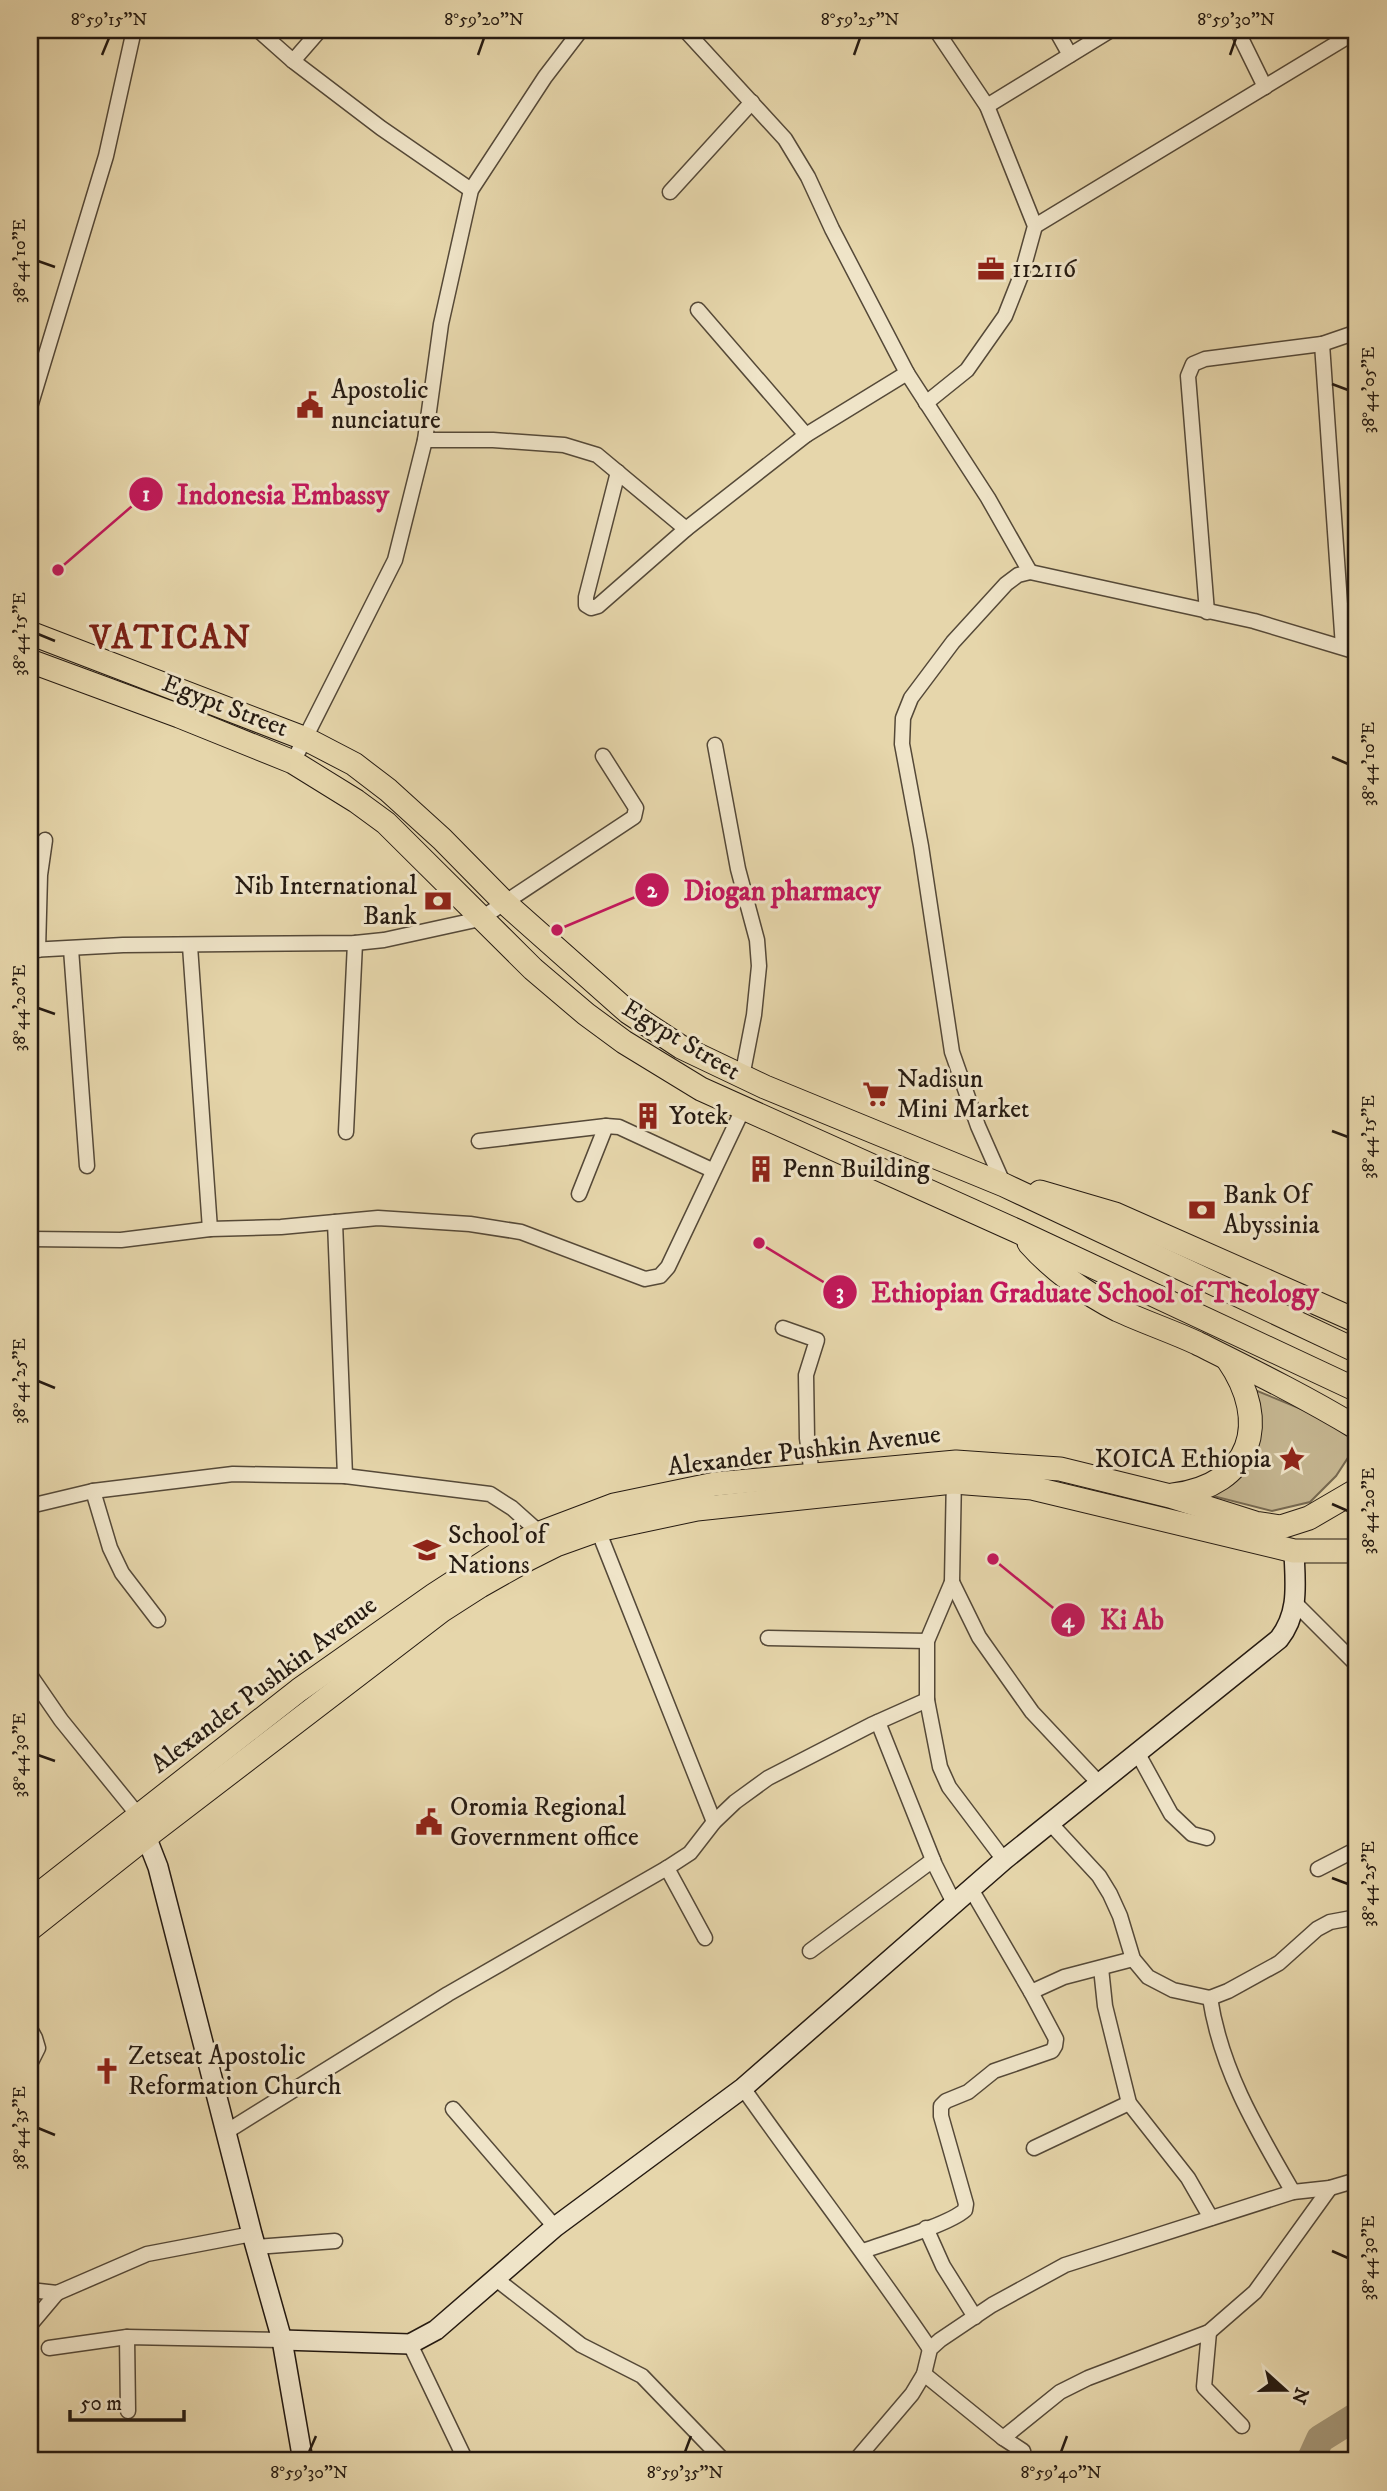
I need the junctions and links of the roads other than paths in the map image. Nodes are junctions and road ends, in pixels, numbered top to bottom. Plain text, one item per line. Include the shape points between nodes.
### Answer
1 (134, 30) edge
2 (258, 30) edge
3 (320, 30) edge
4 (581, 30) edge
5 (685, 30) edge
6 (936, 30) edge
7 (1056, 30) edge
8 (1111, 30) edge
9 (1237, 30) edge
10 (1357, 31) edge
11 (1070, 55) junction
12 (293, 61) junction
13 (1265, 87) junction
14 (752, 102) junction
15 (987, 106) junction
16 (471, 190) junction
17 (670, 192) dead end
18 (1035, 226) junction
19 (698, 310) dead end
20 (1357, 332) edge
21 (1322, 344) junction
22 (907, 373) junction
23 (926, 403) junction
24 (30, 407) edge
25 (806, 435) junction
26 (425, 440) junction
27 (618, 472) junction
28 (686, 529) junction
29 (1030, 572) junction
30 (1207, 612) junction
31 (30, 633) edge
32 (1350, 649) edge
33 (30, 662) edge
34 (306, 739) junction
35 (715, 745) dead end
36 (603, 756) dead end
37 (293, 762) junction
38 (45, 840) dead end
39 (504, 902) junction
40 (480, 919) junction
41 (355, 943) junction
42 (190, 946) junction
43 (71, 949) junction
44 (34, 950) edge
45 (742, 1077) junction
46 (743, 1109) junction
47 (606, 1126) junction
48 (346, 1132) dead end
49 (479, 1141) dead end
50 (88, 1166) dead end
51 (712, 1170) junction
52 (1007, 1187) junction
53 (579, 1194) dead end
54 (335, 1222) junction
55 (210, 1229) junction
56 (1017, 1231) junction
57 (30, 1239) edge
58 (1357, 1321) edge
59 (783, 1328) dead end
60 (1357, 1351) edge
61 (1228, 1360) junction
62 (1357, 1391) edge
63 (1357, 1428) edge
64 (955, 1472) junction
65 (812, 1475) junction
66 (345, 1476) junction
67 (1357, 1490) edge
68 (93, 1491) junction
69 (1170, 1496) junction
70 (695, 1499) junction
71 (30, 1506) edge
72 (598, 1530) junction
73 (540, 1533) junction
74 (1294, 1551) junction
75 (1357, 1551) edge
76 (952, 1582) junction
77 (1295, 1603) junction
78 (158, 1620) dead end
79 (768, 1638) dead end
80 (927, 1641) junction
81 (1357, 1665) edge
82 (30, 1675) edge
83 (927, 1700) junction
84 (878, 1722) junction
85 (1137, 1752) junction
86 (1098, 1782) junction
87 (714, 1822) junction
88 (1051, 1824) junction
89 (142, 1826) junction
90 (1207, 1838) dead end
91 (1357, 1849) edge
92 (933, 1860) junction
93 (1004, 1860) junction
94 (667, 1868) junction
95 (1318, 1869) dead end
96 (971, 1889) junction
97 (30, 1901) edge
98 (954, 1903) junction
99 (1357, 1917) edge
100 (30, 1929) edge
101 (705, 1938) dead end
102 (810, 1951) dead end
103 (1132, 1959) junction
104 (1101, 1968) junction
105 (1031, 1992) junction
106 (1210, 1998) junction
107 (30, 2029) edge
108 (30, 2064) edge
109 (743, 2088) junction
110 (1129, 2103) junction
111 (453, 2109) dead end
112 (226, 2132) junction
113 (1034, 2148) dead end
114 (1357, 2180) edge
115 (1330, 2188) junction
116 (1293, 2192) junction
117 (1211, 2218) junction
118 (555, 2227) junction
119 (926, 2228) junction
120 (254, 2241) junction
121 (335, 2241) dead end
122 (863, 2251) junction
123 (496, 2278) junction
124 (30, 2290) edge
125 (57, 2293) junction
126 (975, 2317) junction
127 (30, 2325) edge
128 (1209, 2333) junction
129 (127, 2337) junction
130 (282, 2340) junction
131 (410, 2344) junction
132 (49, 2348) dead end
133 (930, 2349) junction
134 (924, 2374) junction
135 (128, 2411) dead end
136 (1242, 2426) dead end
137 (1003, 2438) junction
138 (303, 2461) edge
139 (467, 2461) edge
140 (724, 2461) edge
141 (855, 2461) edge
142 (1025, 2461) edge

1 - 24 street via 106,156
2 - 12 street
3 - 12 street
4 - 16 street
5 - 14 street
6 - 15 street
7 - 11 street
8 - 11 street
9 - 13 street
10 - 13 street
11 - 15 street
12 - 16 street
13 - 18 street
14 - 17 street
14 - 22 street via 785,139 808,177
15 - 18 street
16 - 26 street via 441,324
18 - 23 street via 1005,316 967,370
19 - 25 street
20 - 21 street
21 - 30 street via 1193,364 1188,376
21 - 32 street
22 - 23 street
22 - 25 street
23 - 29 street
25 - 28 street
26 - 27 street via 564,445 597,455
26 - 34 street via 395,560
27 - 28 street
27 - 28 street via 586,605 598,606
29 - 30 street
29 - 52 street via 1006,584 953,642 911,698 903,718 902,744 952,1052 978,1126
30 - 32 street
31 - 34 main road, Egypt Street
33 - 37 main road, Egypt Street
34 - 37 street
34 - 39 main road, Egypt Street via 354,764 388,790
35 - 45 street via 738,869 757,940 754,1015
36 - 39 street via 636,808 634,817
37 - 40 main road, Egypt Street via 386,823
38 - 44 street
39 - 40 street
39 - 45 main road, Egypt Street via 628,1012 681,1047
40 - 41 street
40 - 46 main road, Egypt Street via 533,969 624,1042
41 - 42 street
41 - 48 street
42 - 43 street
42 - 55 street
43 - 44 street
43 - 50 street
45 - 52 main road, Egypt Street
46 - 51 street
46 - 56 main road, Egypt Street
47 - 49 street
47 - 51 street via 644,1137
47 - 53 street
51 - 54 street via 668,1267 660,1276 645,1279 521,1232 378,1218
52 - 58 main road via 1047,1192 1115,1214
52 - 60 main road, Egypt Street
54 - 55 street
54 - 66 street
55 - 57 street via 121,1240
56 - 61 main road via 1044,1259 1088,1292
56 - 62 main road, Egypt Street
59 - 65 street via 817,1340 806,1375
61 - 63 main road
61 - 69 main road via 1249,1401 1252,1425 1248,1441 1234,1468 1210,1487
64 - 65 main road, Alexander Pushkin Avenue
64 - 69 main road, Alexander Pushkin Avenue via 1060,1469
64 - 70 main road, Alexander Pushkin Avenue
64 - 74 main road, Alexander Pushkin Avenue
64 - 76 street
65 - 70 main road, Alexander Pushkin Avenue via 715,1484
66 - 68 street via 233,1474
66 - 73 street via 490,1494
67 - 69 main road, Alexander Pushkin Avenue via 1309,1518 1281,1527
68 - 71 street
68 - 78 street via 122,1573
70 - 72 main road, Alexander Pushkin Avenue
70 - 73 main road, Alexander Pushkin Avenue via 614,1506
72 - 87 street
72 - 89 main road, Alexander Pushkin Avenue via 528,1559 441,1611
73 - 89 main road, Alexander Pushkin Avenue via 505,1549 434,1595 299,1690
74 - 75 main road, Alexander Pushkin Avenue
74 - 77 street
76 - 80 street
76 - 86 street via 979,1637 1032,1712
77 - 81 street
77 - 85 street via 1289,1627 1279,1639
79 - 80 street
80 - 83 street
82 - 89 street
83 - 84 street
83 - 93 street via 940,1767 949,1787
84 - 87 street via 768,1778
84 - 92 street
85 - 86 street
85 - 90 street via 1171,1814 1192,1834
86 - 88 street
87 - 94 street via 690,1853
88 - 93 street
88 - 103 street via 1110,1894
89 - 97 main road, Alexander Pushkin Avenue
89 - 100 main road, Alexander Pushkin Avenue
89 - 112 street via 158,1867
91 - 95 street
92 - 98 street
92 - 102 street
93 - 96 street
94 - 101 street
94 - 112 street via 448,1994
96 - 98 street
96 - 105 street
98 - 109 street
99 - 106 street via 1329,1922 1279,1963
103 - 104 street
103 - 106 street via 1147,1977 1172,1990
104 - 105 street
104 - 110 street via 1105,2006
105 - 119 street via 1056,2039 1055,2046 994,2071 941,2106 966,2204 960,2214
106 - 116 street via 1223,2054 1245,2109
107 - 108 street via 38,2048
109 - 118 street
109 - 122 street
110 - 113 street
110 - 117 street via 1188,2178
111 - 118 street
112 - 120 street
114 - 115 street
115 - 116 street
115 - 128 street via 1255,2292
116 - 117 street
117 - 126 street via 1065,2265
118 - 123 street
119 - 122 street
119 - 126 street
120 - 121 street
120 - 125 street via 147,2254
120 - 130 street
122 - 133 street
123 - 131 street via 436,2330
123 - 140 street via 581,2345 642,2376
124 - 125 street
125 - 127 street
126 - 133 street
128 - 136 street via 1205,2387
128 - 137 street via 1059,2392
129 - 130 street
129 - 132 street
129 - 135 street
130 - 131 street
130 - 138 street
131 - 139 street
133 - 134 street
134 - 137 street
134 - 141 street
137 - 142 street via 1023,2451

